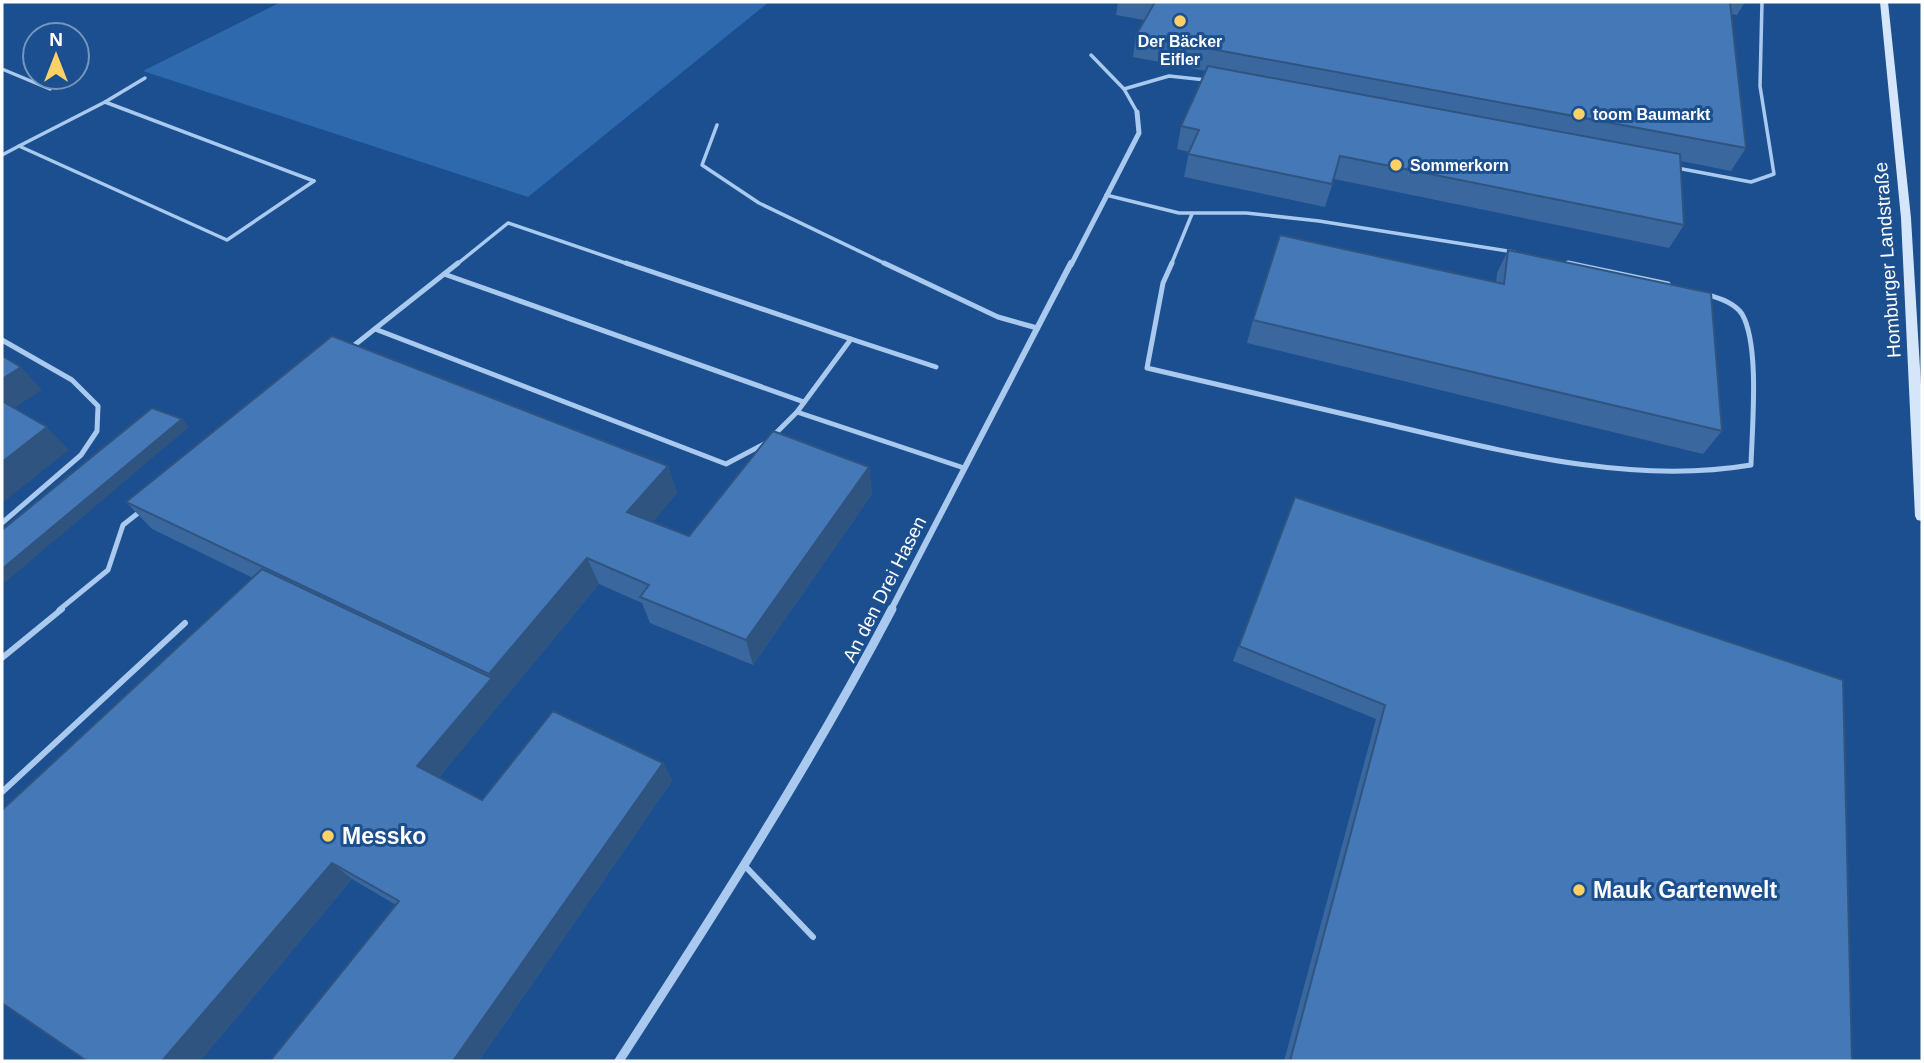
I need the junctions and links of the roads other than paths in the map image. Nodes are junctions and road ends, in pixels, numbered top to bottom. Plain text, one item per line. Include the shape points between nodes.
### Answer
1 (1762, 2) edge
2 (1884, 2) edge
3 (1091, 55) dead end
4 (2, 69) edge
5 (21, 77) edge
6 (145, 78) dead end
7 (1216, 82) edge
8 (1124, 89) junction
9 (105, 102) junction
10 (1137, 112) joint
11 (717, 125) dead end
12 (19, 146) junction
13 (2, 155) edge
14 (1668, 167) edge
15 (1106, 195) junction
16 (1192, 214) junction
17 (1517, 253) edge
18 (1557, 261) edge
19 (444, 274) junction
20 (1676, 287) edge
21 (1702, 293) edge
22 (1037, 328) junction
23 (375, 329) junction
24 (2, 340) edge
25 (851, 340) junction
26 (342, 355) edge
27 (936, 367) dead end
28 (804, 402) junction
29 (797, 412) junction
30 (964, 468) junction
31 (145, 508) edge
32 (1922, 516) edge
33 (2, 523) edge
34 (185, 623) dead end
35 (2, 658) edge
36 (2, 792) edge
37 (745, 866) junction
38 (813, 937) dead end
39 (619, 1061) edge

1 - 14 lane via 1760,86 1774,174 1751,182
2 - 32 main road, Homburger Landstraße via 1906,218
3 - 8 lane
4 - 5 lane
6 - 9 lane
7 - 8 lane via 1169,76
8 - 10 lane
9 - 12 lane
9 - 12 lane via 314,181 227,240
10 - 15 street, An den Drei Hasen via 1139,133
11 - 22 lane via 702,165 759,202 998,317
12 - 13 lane
15 - 16 lane
15 - 22 street, An den Drei Hasen
16 - 17 lane via 1246,213 1315,220
16 - 21 lane via 1163,283 1147,368 1471,443 1628,471 1715,471 1751,465 1752,355 1744,315 1727,300
18 - 20 lane
19 - 23 lane
19 - 25 lane via 508,223
19 - 28 lane
22 - 30 street, An den Drei Hasen
23 - 26 lane
23 - 29 lane via 726,464 764,445
24 - 33 lane via 72,380 98,406 97,431 81,456
25 - 27 lane
25 - 28 lane
28 - 29 lane
29 - 30 lane
30 - 37 street, An den Drei Hasen via 842,704
31 - 35 lane via 123,525 108,570
34 - 36 lane
37 - 38 lane
37 - 39 street, An den Drei Hasen

